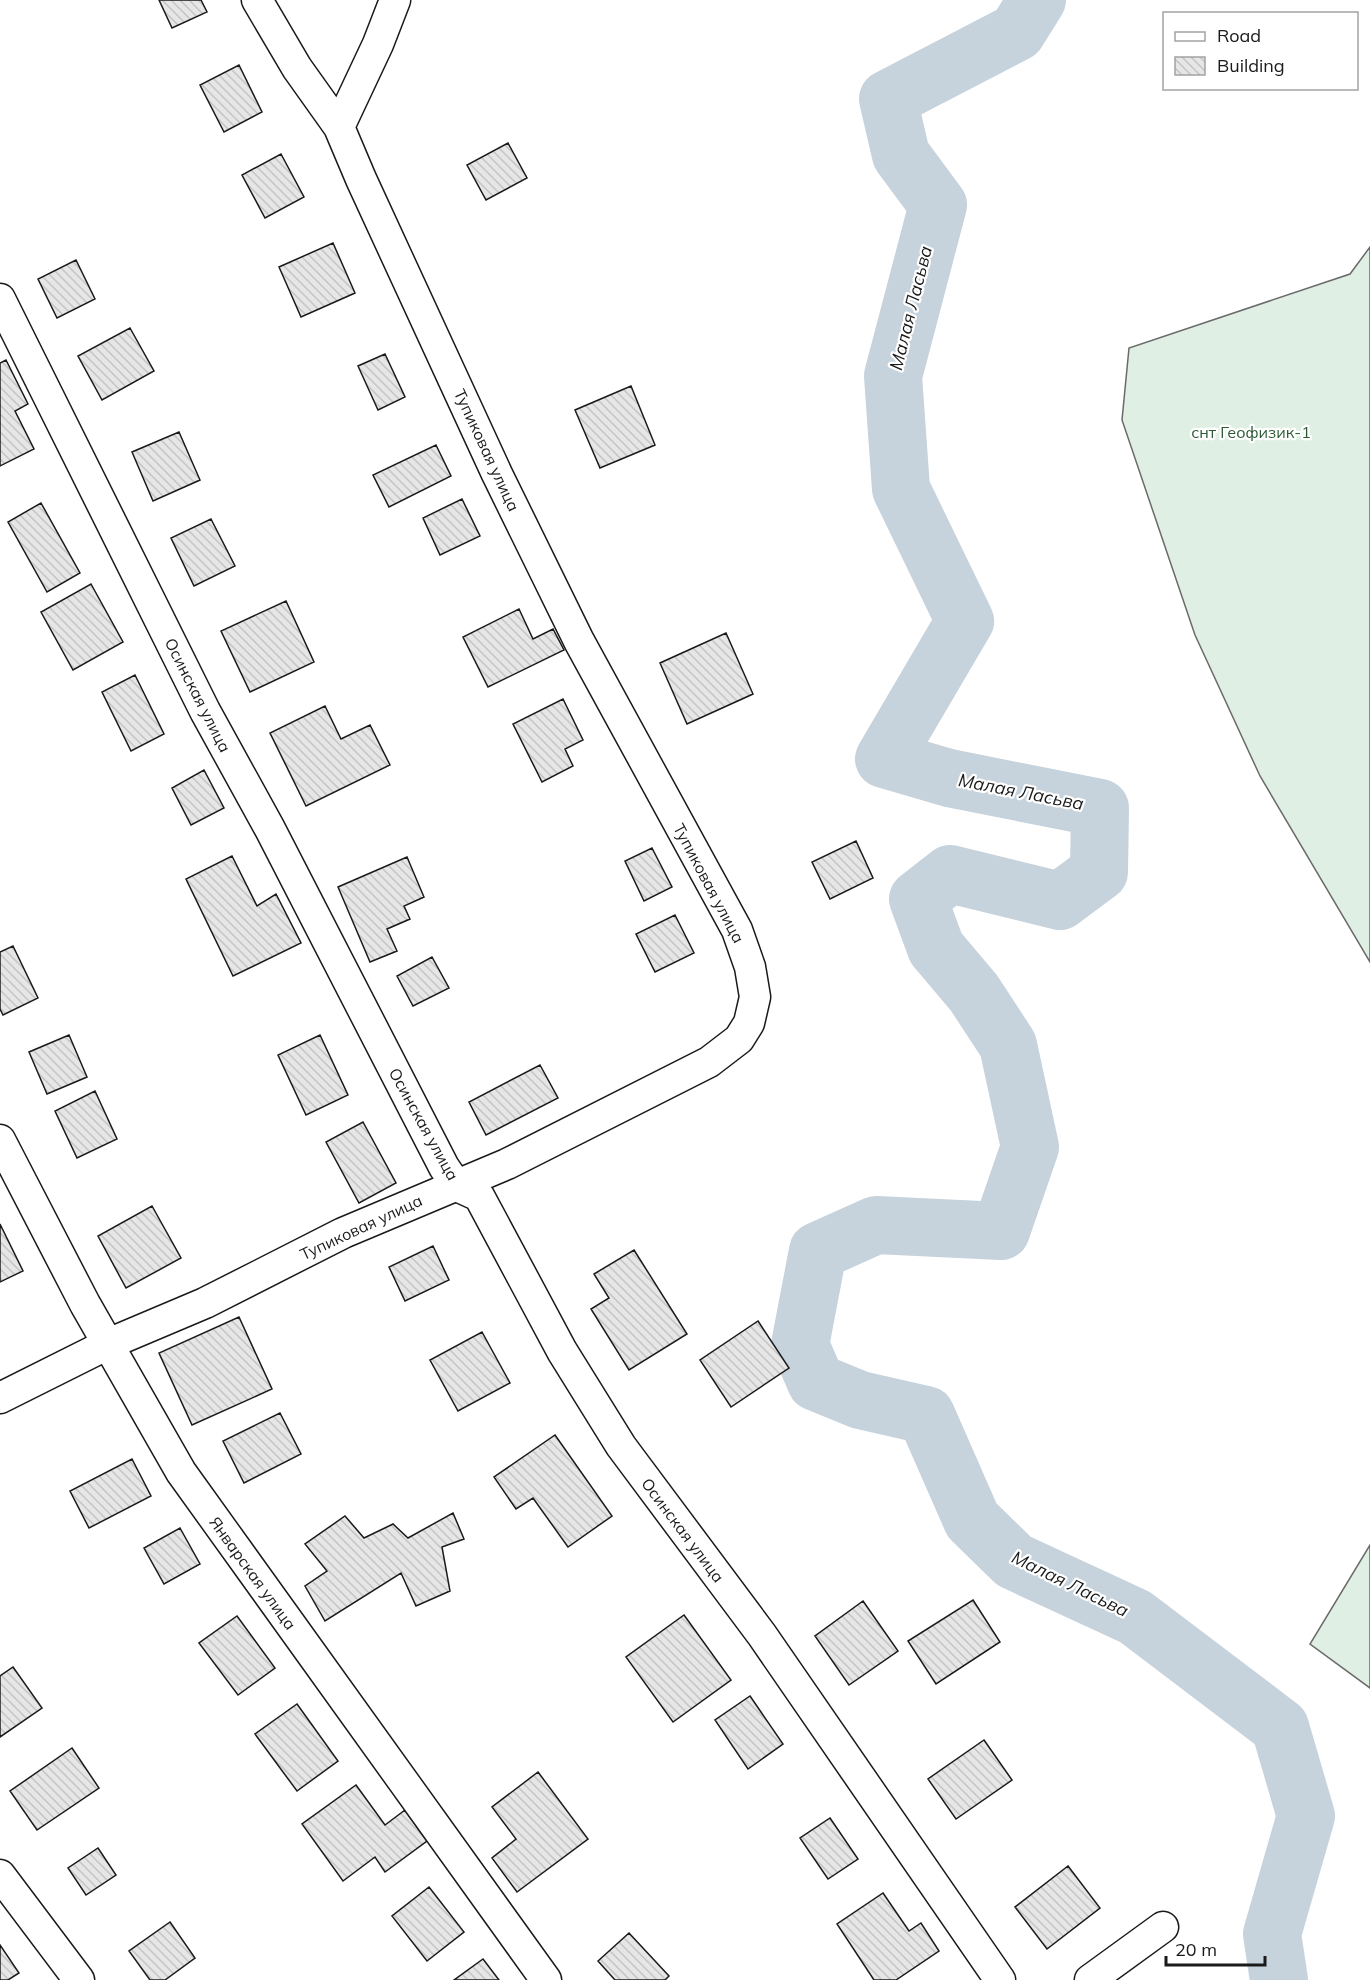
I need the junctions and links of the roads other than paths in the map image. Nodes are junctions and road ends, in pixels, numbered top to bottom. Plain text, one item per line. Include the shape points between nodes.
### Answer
1 (257, 0) edge
2 (395, 0) edge
3 (339, 127) junction
4 (0, 298) edge
5 (0, 1140) edge
6 (457, 1186) junction
7 (108, 1344) junction
8 (0, 1398) edge
9 (0, 1875) edge
10 (1164, 1927) dead end
11 (80, 1980) edge
12 (546, 1980) edge
13 (1000, 1980) edge
14 (1090, 1980) edge

1 - 3 street, Тупиковая улица via 297,68
2 - 3 street
3 - 6 street, Тупиковая улица via 493,464 579,641 737,930 755,997 740,1039 709,1062
4 - 6 street, Осинская улица via 211,721
5 - 7 street, Январская улица
6 - 7 street, Тупиковая улица via 343,1233 205,1303
6 - 13 street, Осинская улица via 478,1196 541,1315 621,1446 762,1635
7 - 8 street, Тупиковая улица
7 - 12 street, Январская улица via 187,1481
9 - 11 street
10 - 14 street

